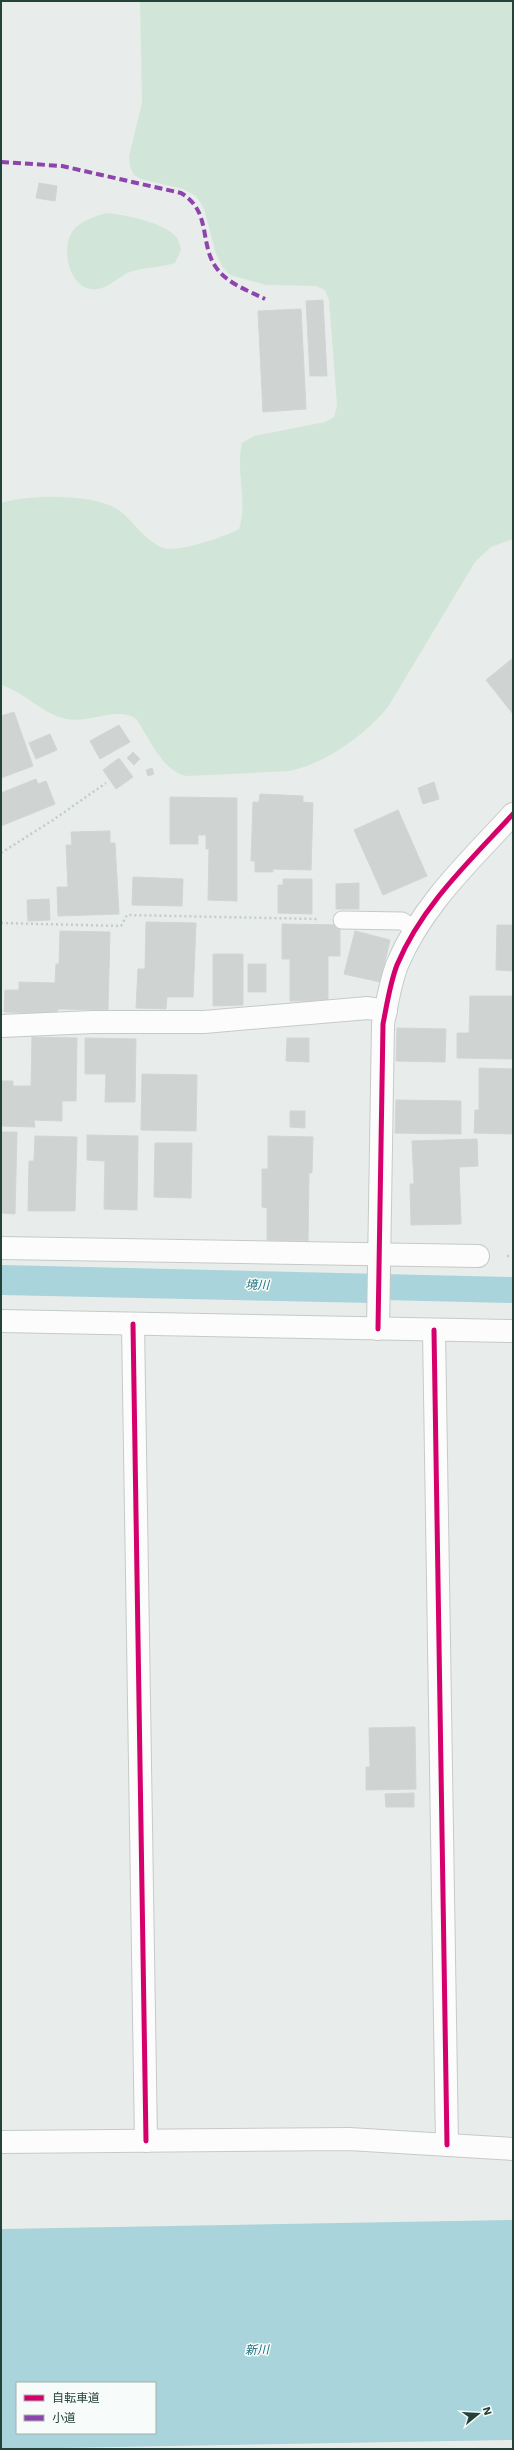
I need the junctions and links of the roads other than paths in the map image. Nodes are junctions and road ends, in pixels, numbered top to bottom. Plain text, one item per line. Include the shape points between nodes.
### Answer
1 (513, 814) edge
2 (342, 920) road end
3 (415, 929) junction
4 (386, 1011) junction
5 (1, 1026) edge
6 (1, 1248) edge
7 (478, 1256) dead end
8 (379, 1260) junction
9 (378, 1318) junction
10 (1, 1321) edge
11 (133, 1324) junction
12 (434, 1330) junction
13 (513, 1331) edge
14 (146, 2141) junction
15 (1, 2142) edge
16 (447, 2145) junction
17 (513, 2149) edge

1 - 3 street via 443,889
2 - 3 lane via 402,921
3 - 4 street via 397,966
4 - 5 street via 368,1008 204,1022 93,1022
4 - 8 street via 383,1024
6 - 8 street
7 - 8 street
8 - 9 street
9 - 11 street
9 - 12 street
10 - 11 street
11 - 14 street
12 - 13 street
12 - 16 street
14 - 15 street
14 - 16 street via 349,2139
16 - 17 street

